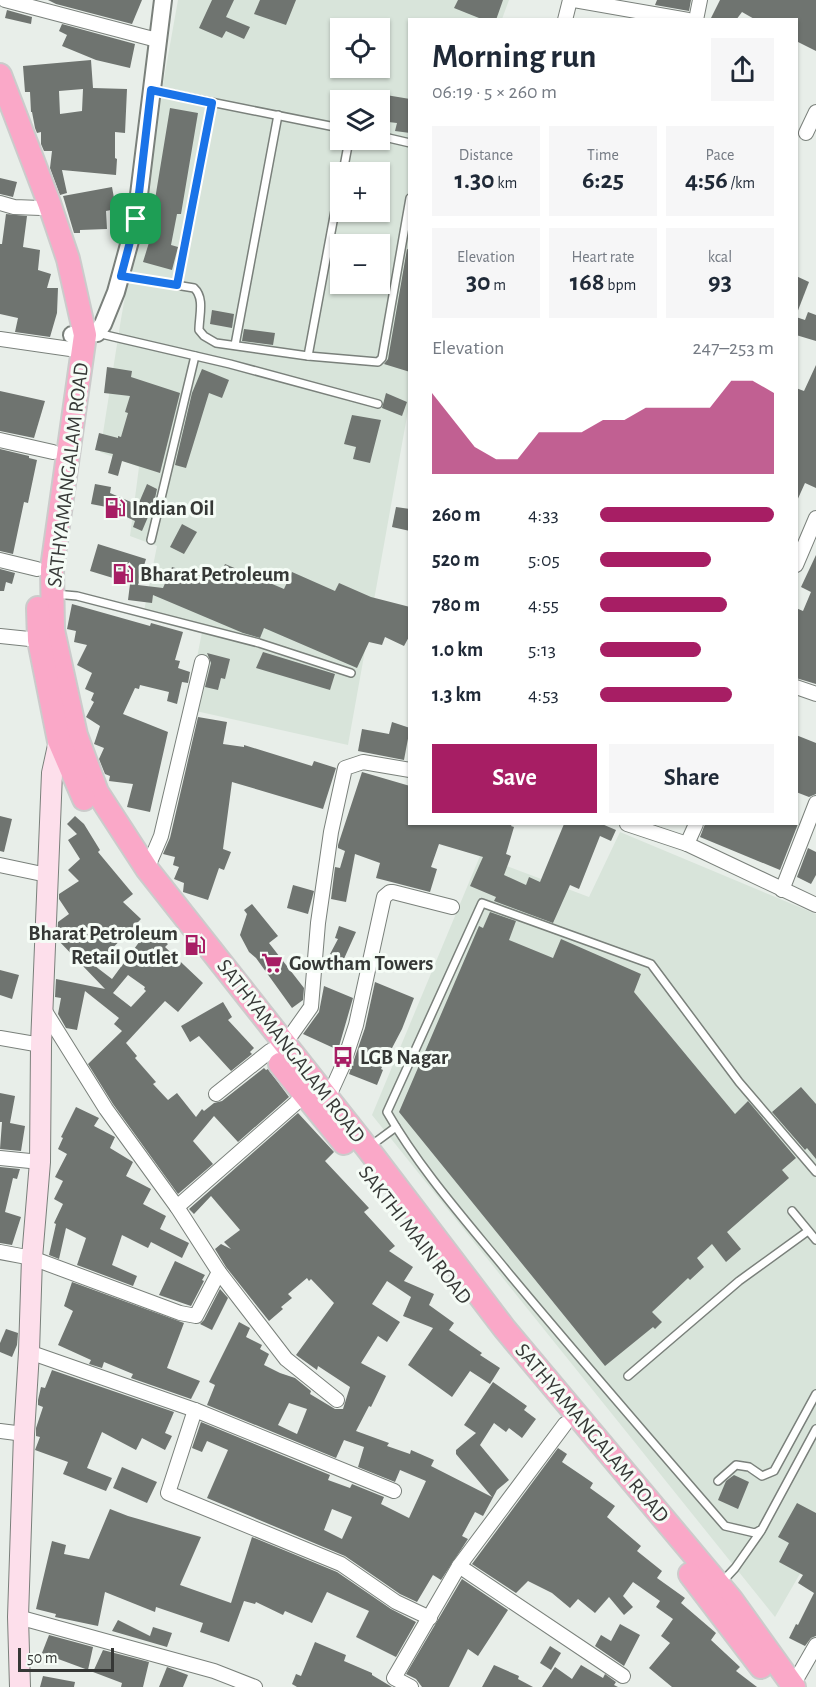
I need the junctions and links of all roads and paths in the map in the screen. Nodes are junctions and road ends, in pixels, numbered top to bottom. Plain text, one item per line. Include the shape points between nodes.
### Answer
1 (5, 0) edge
2 (163, 0) edge
3 (570, 0) edge
4 (574, 0) edge
5 (700, 0) edge
6 (566, 18) edge
7 (677, 18) edge
8 (696, 18) edge
9 (157, 40) junction
10 (0, 75) edge
11 (151, 90) junction
12 (212, 103) junction
13 (0, 106) edge
14 (816, 112) edge
15 (278, 115) junction
16 (330, 126) edge
17 (806, 133) dead end
18 (390, 138) edge
19 (408, 143) edge
20 (0, 203) edge
21 (41, 208) junction
22 (408, 209) edge
23 (333, 222) edge
24 (121, 276) junction
25 (177, 285) junction
26 (0, 339) edge
27 (82, 341) junction
28 (235, 345) junction
29 (195, 356) junction
30 (308, 356) junction
31 (378, 404) dead end
32 (0, 440) edge
33 (53, 452) junction
34 (813, 524) edge
35 (798, 525) edge
36 (152, 540) dead end
37 (0, 560) edge
38 (798, 560) edge
39 (37, 569) junction
40 (52, 593) junction
41 (0, 636) edge
42 (39, 640) junction
43 (202, 662) dead end
44 (351, 673) dead end
45 (798, 688) edge
46 (816, 694) edge
47 (67, 738) junction
48 (408, 770) edge
49 (816, 803) edge
50 (630, 825) edge
51 (696, 825) edge
52 (687, 844) junction
53 (0, 865) edge
54 (147, 869) junction
55 (47, 875) junction
56 (782, 890) junction
57 (816, 905) edge
58 (452, 907) dead end
59 (42, 1006) junction
60 (0, 1038) edge
61 (40, 1045) junction
62 (277, 1048) junction
63 (216, 1094) dead end
64 (304, 1095) junction
65 (328, 1098) junction
66 (396, 1127) junction
67 (368, 1149) junction
68 (0, 1158) edge
69 (40, 1162) junction
70 (816, 1172) edge
71 (177, 1207) junction
72 (792, 1211) dead end
73 (808, 1231) junction
74 (816, 1240) edge
75 (0, 1252) edge
76 (32, 1258) junction
77 (219, 1272) junction
78 (30, 1352) junction
79 (628, 1376) dead end
80 (816, 1394) edge
81 (337, 1400) dead end
82 (195, 1410) junction
83 (565, 1424) junction
84 (816, 1429) edge
85 (0, 1431) edge
86 (24, 1434) junction
87 (718, 1481) dead end
88 (394, 1491) dead end
89 (759, 1531) junction
90 (459, 1566) junction
91 (719, 1585) junction
92 (18, 1617) junction
93 (430, 1618) junction
94 (816, 1645) edge
95 (623, 1676) dead end
96 (788, 1686) edge
97 (20, 1687) edge
98 (255, 1687) edge
99 (411, 1687) edge

1 - 9 street
2 - 9 street
3 - 6 street
4 - 7 street
5 - 8 street
9 - 11 street
10 - 27 highway, SATHYAMANGALAM ROAD via 68,259
11 - 12 lane
11 - 24 street via 136,219
12 - 15 lane
12 - 25 lane
13 - 21 highway, SAKTHI MAIN ROAD
14 - 17 street
15 - 16 lane
15 - 28 lane
18 - 19 lane
20 - 21 street
21 - 27 highway, SAKTHI MAIN ROAD
22 - 30 lane via 382,358 378,362
23 - 30 lane
24 - 25 lane
24 - 27 street via 103,324
25 - 28 lane via 198,292 199,330 204,336 216,343
26 - 27 street
27 - 29 lane
27 - 33 highway, SAKTHI MAIN ROAD
27 - 40 highway, SATHYAMANGALAM ROAD
28 - 30 lane
29 - 31 lane
29 - 36 lane
32 - 33 street
33 - 39 highway, SAKTHI MAIN ROAD
34 - 35 street
34 - 38 street
37 - 39 street
39 - 42 highway, SAKTHI MAIN ROAD
40 - 44 lane via 259,643
40 - 47 highway, SATHYAMANGALAM ROAD
41 - 42 street
42 - 47 highway, SAKTHI MAIN ROAD
43 - 54 street via 161,836
45 - 46 street
47 - 54 highway, SATHYAMANGALAM ROAD
47 - 55 main road via 52,773
47 - 62 highway, SAKTHI MAIN ROAD via 86,801 139,883
48 - 62 street via 363,762 345,768 318,923 311,1007
49 - 56 street
50 - 52 street
51 - 52 street
52 - 56 street
53 - 55 street
54 - 62 highway, SATHYAMANGALAM ROAD
55 - 59 main road
56 - 57 street
58 - 65 street via 393,892 384,897 356,1025
59 - 61 main road
59 - 71 street via 106,1109
60 - 61 street
61 - 69 main road
62 - 63 street
62 - 64 highway, SAKTHI MAIN ROAD
62 - 65 highway, SATHYAMANGALAM ROAD
64 - 71 street
64 - 83 highway, SAKTHI MAIN ROAD
65 - 67 highway, SATHYAMANGALAM ROAD
66 - 67 lane
66 - 70 lane via 387,1112 482,903 651,964 739,1082
66 - 89 lane via 472,1229 725,1526
67 - 91 highway, SATHYAMANGALAM ROAD via 548,1382
68 - 69 street
69 - 76 main road
71 - 77 street
72 - 73 lane
73 - 74 lane
73 - 79 lane via 739,1281
75 - 76 street
76 - 77 street via 196,1316
76 - 78 main road
77 - 81 street via 286,1359
78 - 82 street
78 - 86 main road
80 - 87 lane via 774,1471 762,1476 749,1467 736,1465
82 - 88 street
82 - 93 street via 168,1493 340,1564 396,1602
83 - 90 street
83 - 96 highway, SAKTHI MAIN ROAD
84 - 89 lane
85 - 86 street
86 - 92 main road
89 - 91 lane
90 - 93 street
90 - 95 street
91 - 96 highway, SATHYAMANGALAM ROAD
92 - 97 main road
92 - 98 street via 214,1671
93 - 99 street via 394,1678
94 - 96 street

